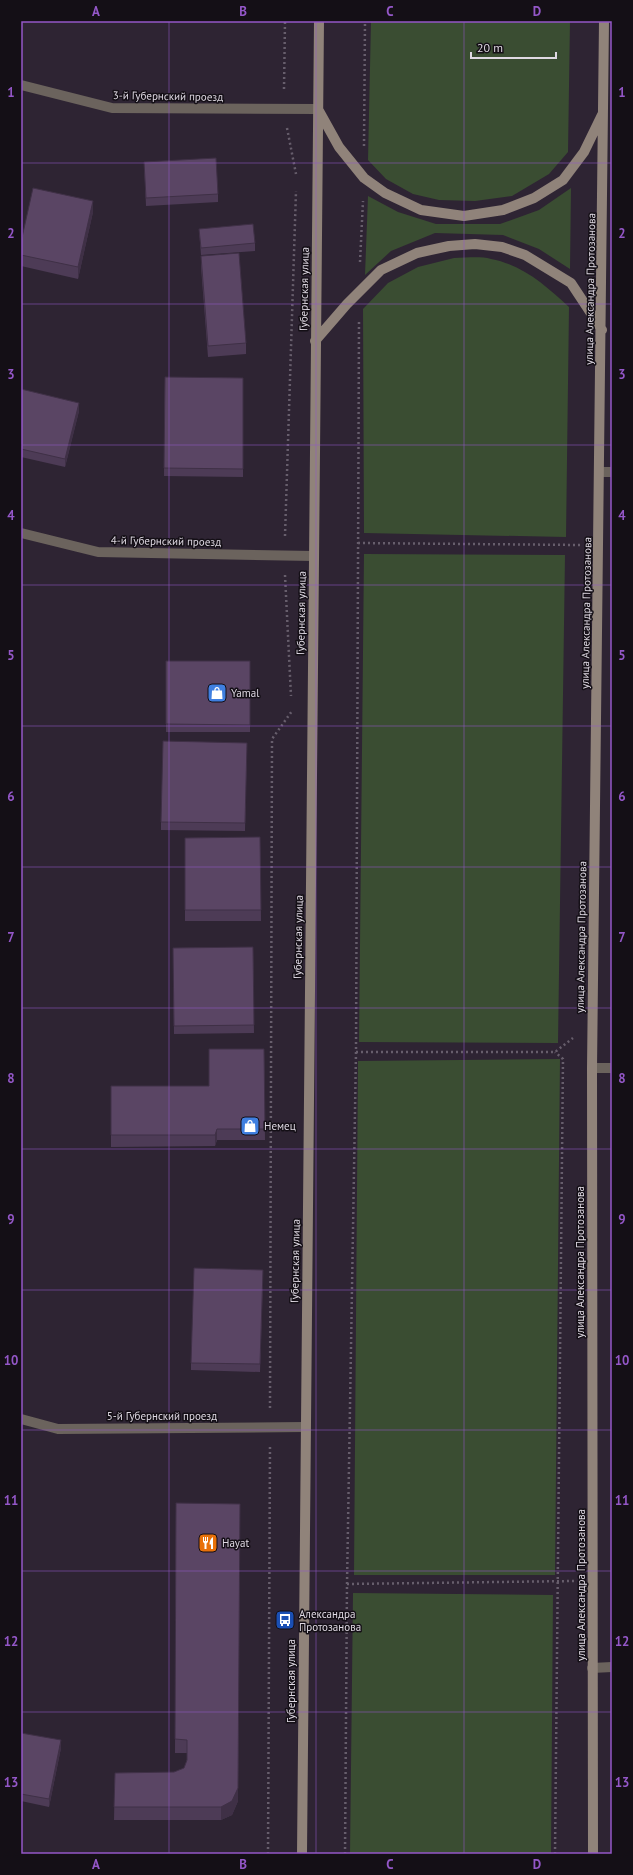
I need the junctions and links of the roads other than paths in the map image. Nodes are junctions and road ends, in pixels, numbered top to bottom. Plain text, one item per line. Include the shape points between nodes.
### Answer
1 (319, 21) edge
2 (604, 21) edge
3 (21, 85) edge
4 (318, 109) junction
5 (603, 112) junction
6 (602, 330) junction
7 (315, 341) junction
8 (600, 472) junction
9 (612, 472) edge
10 (21, 533) edge
11 (314, 556) junction
12 (592, 1068) junction
13 (612, 1068) edge
14 (21, 1419) edge
15 (305, 1427) junction
16 (612, 1667) edge
17 (592, 1668) junction
18 (302, 1854) edge
19 (593, 1854) edge

1 - 4 street, Губернская улица
2 - 5 street, улица Александра Протозанова
3 - 4 street, 3-й Губернский проезд via 112,108
4 - 5 street via 339,147 364,178 385,193 421,210 464,216 503,210 534,198 563,180 584,152
4 - 7 street, Губернская улица
5 - 6 street, улица Александра Протозанова
6 - 7 street via 571,283 526,255 502,247 475,244 417,252 381,270
6 - 8 street, улица Александра Протозанова
7 - 11 street, Губернская улица
8 - 9 street
8 - 12 street, улица Александра Протозанова
10 - 11 street, 4-й Губернский проезд via 98,552
11 - 15 street, Губернская улица
12 - 13 street
12 - 17 street, улица Александра Протозанова
14 - 15 street, 5-й Губернский проезд via 58,1429
15 - 18 street, Губернская улица
16 - 17 street
17 - 19 street, улица Александра Протозанова

